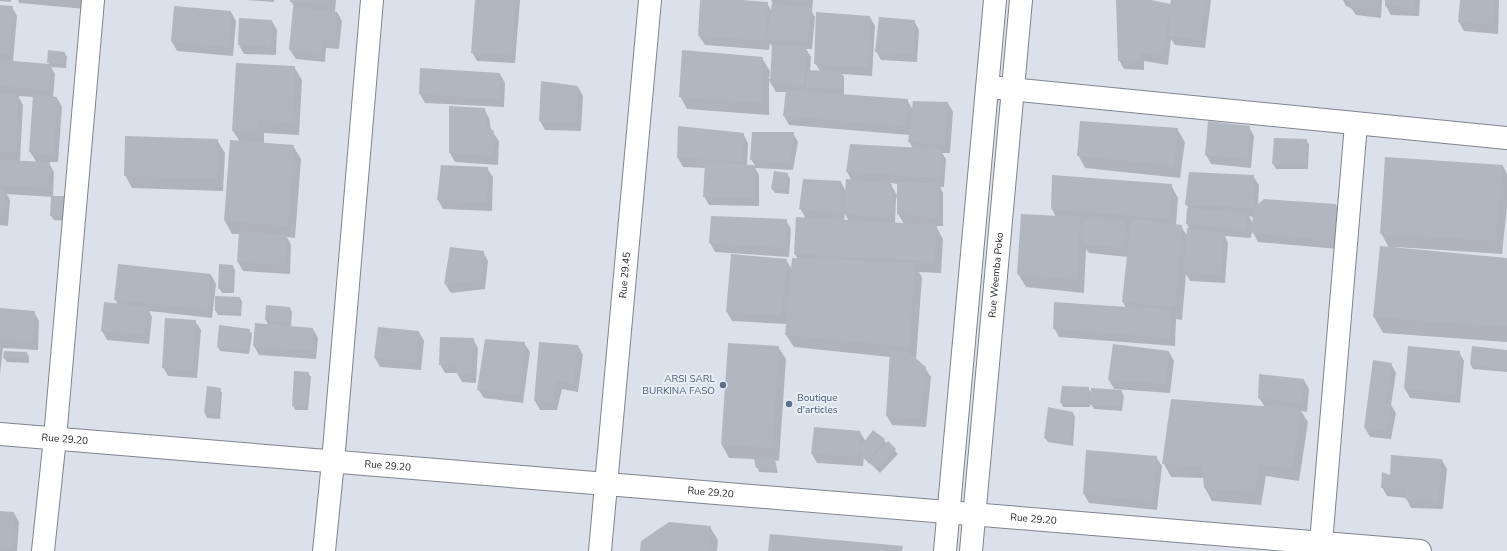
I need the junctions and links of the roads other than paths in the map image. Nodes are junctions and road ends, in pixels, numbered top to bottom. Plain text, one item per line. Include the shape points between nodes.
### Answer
1 (93, 0) edge
2 (372, 0) edge
3 (650, 0) edge
4 (995, 0) edge
5 (1020, 0) edge
6 (987, 86) junction
7 (1013, 89) junction
8 (1356, 124) junction
9 (1507, 138) edge
10 (0, 434) edge
11 (55, 438) junction
12 (333, 462) junction
13 (606, 484) junction
14 (949, 512) junction
15 (974, 514) junction
16 (1321, 543) junction
17 (43, 551) edge
18 (324, 551) edge
19 (600, 551) edge
20 (945, 551) edge
21 (971, 551) edge
22 (1420, 551) edge

1 - 11 street
2 - 12 street
3 - 13 street, Rue 29.45
4 - 6 street
5 - 7 street, Rue Weemba Poko
6 - 7 street
6 - 14 street
7 - 8 street
7 - 15 street, Rue Weemba Poko
8 - 9 street
8 - 16 street
10 - 11 street, Rue 29.20
11 - 12 street, Rue 29.20
11 - 17 street
12 - 13 street, Rue 29.20
12 - 18 street
13 - 14 street, Rue 29.20
13 - 19 street, Rue 29.45
14 - 15 street, Rue 29.20
14 - 20 street
15 - 16 street, Rue 29.20
15 - 21 street, Rue Weemba Poko
16 - 22 street, Rue 29.20

